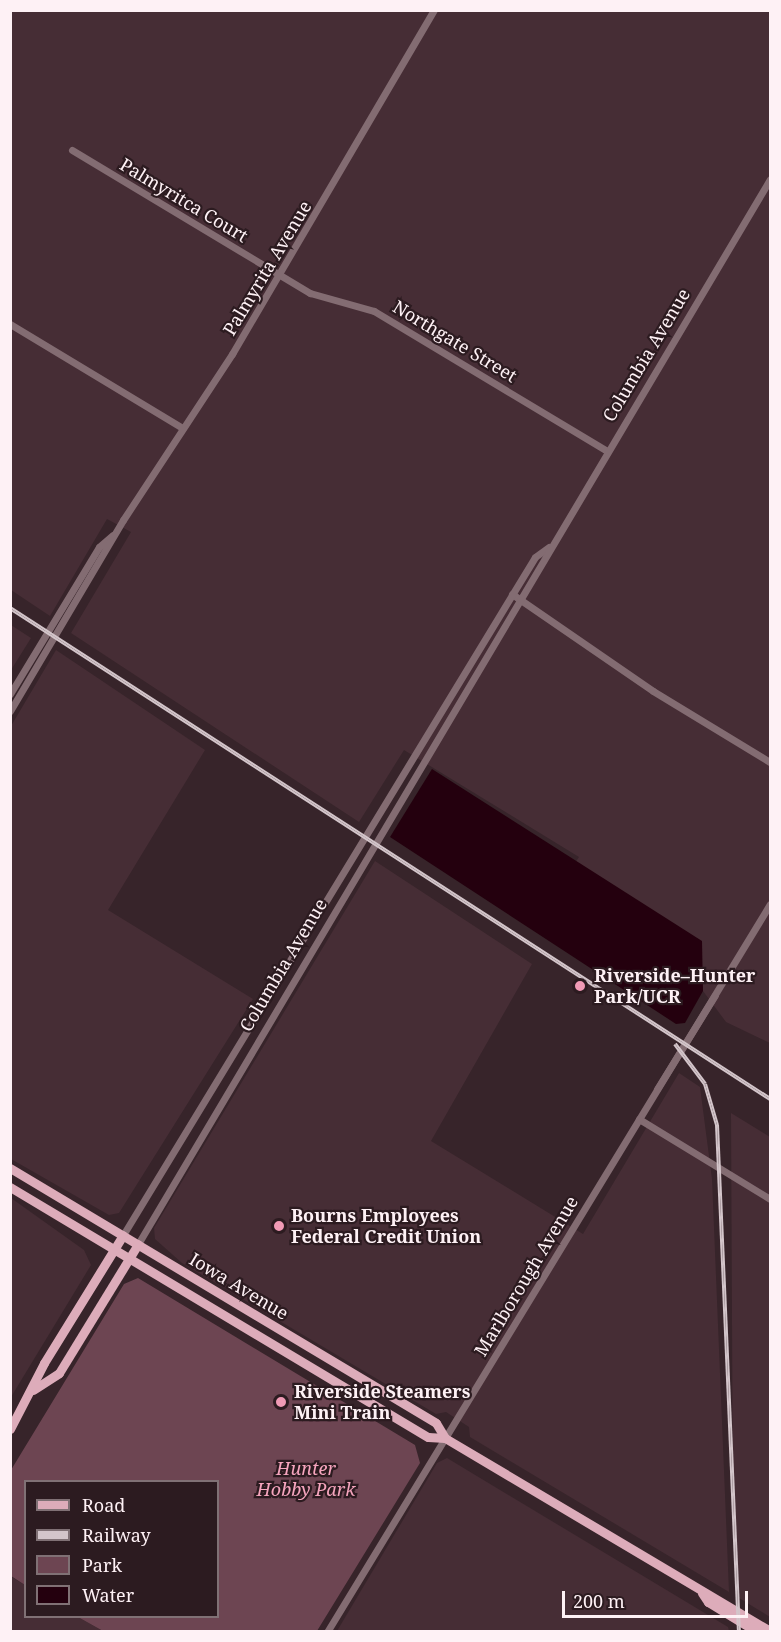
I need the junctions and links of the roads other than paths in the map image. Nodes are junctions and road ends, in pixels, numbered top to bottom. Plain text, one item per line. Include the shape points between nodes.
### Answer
1 (434, 10) edge
2 (72, 150) dead end
3 (771, 179) edge
4 (280, 275) junction
5 (10, 324) edge
6 (181, 427) junction
7 (607, 451) junction
8 (115, 533) junction
9 (549, 547) junction
10 (512, 594) junction
11 (524, 600) junction
12 (454, 690) junction
13 (10, 694) edge
14 (465, 696) junction
15 (10, 711) edge
16 (771, 762) edge
17 (771, 904) edge
18 (307, 931) junction
19 (318, 939) junction
20 (224, 1067) junction
21 (237, 1075) junction
22 (206, 1097) junction
23 (219, 1106) junction
24 (639, 1119) junction
25 (10, 1168) edge
26 (10, 1187) edge
27 (771, 1199) edge
28 (123, 1235) junction
29 (138, 1244) junction
30 (112, 1249) junction
31 (129, 1260) junction
32 (33, 1390) junction
33 (10, 1430) edge
34 (445, 1438) junction
35 (702, 1593) junction
36 (771, 1631) edge
37 (327, 1632) edge
38 (757, 1632) edge

1 - 4 street, Palmyrita Avenue
2 - 4 street, Palmyritca Court
3 - 7 street, Columbia Avenue
4 - 6 street, Palmyrita Avenue
4 - 7 street, Northgate Street via 310,293 363,305
5 - 6 street
6 - 8 street, Palmyrita Avenue
7 - 9 street, Columbia Avenue
8 - 13 street, Palmyrita Avenue via 99,547
8 - 15 street, Palmyrita Avenue
9 - 10 street, Columbia Avenue via 535,557
9 - 11 street, Columbia Avenue
10 - 11 street
10 - 12 street, Columbia Avenue
11 - 14 street, Columbia Avenue
11 - 16 street via 652,691
12 - 14 street
12 - 18 street, Columbia Avenue
14 - 19 street, Columbia Avenue
17 - 24 street, Marlborough Avenue
18 - 19 street
18 - 20 street, Columbia Avenue
19 - 21 street, Columbia Avenue
20 - 21 street
20 - 22 street, Columbia Avenue
21 - 23 street, Columbia Avenue
22 - 23 street
22 - 28 street, Columbia Avenue
23 - 29 street, Columbia Avenue
24 - 27 street
24 - 34 street, Marlborough Avenue
25 - 28 main road, Iowa Avenue
26 - 30 main road, Iowa Avenue
28 - 29 main road, Iowa Avenue
28 - 30 main road, Columbia Avenue
29 - 31 main road, Columbia Avenue
29 - 34 main road, Iowa Avenue via 436,1423
30 - 31 main road, Iowa Avenue
30 - 32 main road, Columbia Avenue via 44,1363
31 - 32 main road, Columbia Avenue via 58,1373
31 - 34 main road, Iowa Avenue via 428,1437
32 - 33 main road, Columbia Avenue
34 - 35 main road, Iowa Avenue
34 - 37 street, Marlborough Avenue
35 - 36 main road, Iowa Avenue via 713,1593
35 - 38 main road, Iowa Avenue via 708,1602

